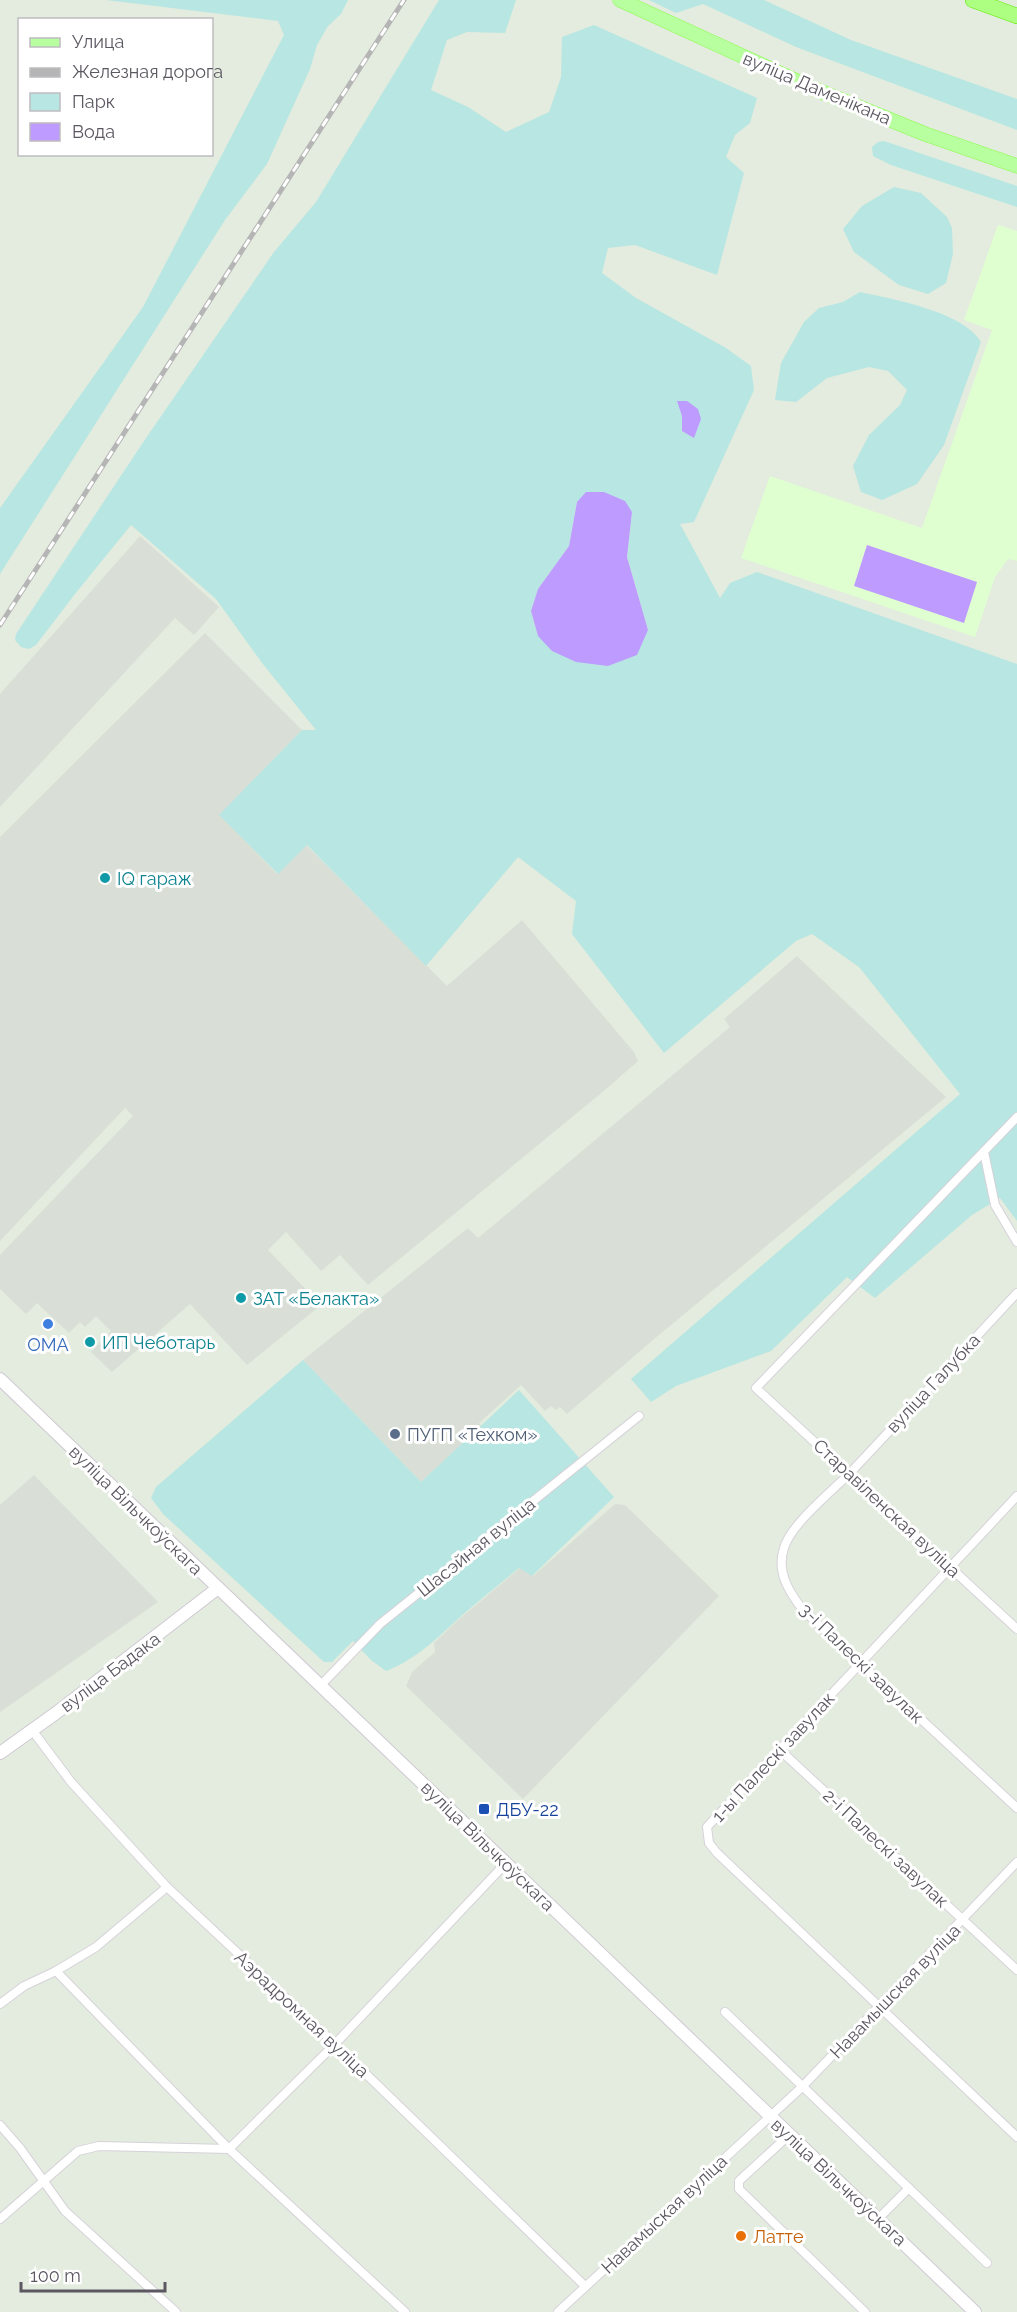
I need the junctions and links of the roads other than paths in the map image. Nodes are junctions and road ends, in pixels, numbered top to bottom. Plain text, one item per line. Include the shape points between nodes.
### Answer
1 (620, 0) edge
2 (973, 0) edge
3 (1017, 16) edge
4 (1017, 166) edge
5 (1017, 1117) edge
6 (984, 1152) junction
7 (1017, 1242) edge
8 (1017, 1293) edge
9 (0, 1380) edge
10 (639, 1416) dead end
11 (850, 1473) junction
12 (1017, 1496) edge
13 (950, 1567) junction
14 (218, 1588) junction
15 (1017, 1629) edge
16 (860, 1664) junction
17 (320, 1686) junction
18 (32, 1730) junction
19 (780, 1750) junction
20 (0, 1753) edge
21 (1017, 1808) edge
22 (1017, 1862) edge
23 (506, 1863) junction
24 (167, 1887) junction
25 (963, 1919) junction
26 (1017, 1970) edge
27 (56, 1971) junction
28 (0, 2004) edge
29 (880, 2007) junction
30 (726, 2012) dead end
31 (334, 2044) junction
32 (802, 2087) junction
33 (770, 2117) junction
34 (0, 2125) edge
35 (789, 2135) junction
36 (1017, 2137) edge
37 (229, 2149) junction
38 (42, 2181) junction
39 (909, 2188) junction
40 (0, 2219) edge
41 (878, 2219) junction
42 (987, 2263) dead end
43 (585, 2286) junction
44 (176, 2312) edge
45 (405, 2312) edge
46 (558, 2312) edge
47 (866, 2312) edge
48 (975, 2312) edge

1 - 4 main road, вуліца Даменікана via 812,88
2 - 3 highway
5 - 6 street
6 - 7 street via 995,1205
6 - 11 street, Старавіленская вуліца via 756,1388
8 - 11 street, вуліца Галубка
9 - 14 main road, вуліца Вільчкоўскага
10 - 17 street, Шасэйная вуліца via 380,1624
11 - 13 street, Старавіленская вуліца
11 - 16 street, 3-і Палескі завулак via 789,1535 782,1571 788,1590 803,1610
12 - 13 street, 1-ы Палескі завулак
13 - 15 street, Старавіленская вуліца
13 - 16 street, 1-ы Палескі завулак
14 - 17 main road, вуліца Вільчкоўскага
14 - 18 main road, вуліца Бадака
16 - 19 street, 1-ы Палескі завулак
16 - 21 street, 3-і Палескі завулак
17 - 23 main road, вуліца Вільчкоўскага
18 - 20 main road, вуліца Бадака
18 - 24 street, Аэрадромная вуліца via 71,1782
19 - 25 street, 2-і Палескі завулак
19 - 29 street, 1-ы Палескі завулак via 707,1827 709,1843
22 - 25 street, Навамышская вуліца
23 - 31 street
23 - 33 main road, вуліца Вільчкоўскага
24 - 27 street via 96,1947
24 - 31 street, Аэрадромная вуліца
25 - 26 street, 2-і Палескі завулак
25 - 29 street, Навамышская вуліца
27 - 28 street via 24,1986
27 - 37 street
29 - 32 street, Навамышская вуліца
29 - 36 street, 1-ы Палескі завулак
30 - 32 street
31 - 37 street
31 - 43 street, Аэрадромная вуліца
32 - 33 street, Навамышская вуліца
32 - 39 street
33 - 35 main road, вуліца Вільчкоўскага
33 - 43 street, Навамыская вуліца
34 - 38 street
35 - 41 main road, вуліца Вільчкоўскага
35 - 47 street via 739,2181 739,2189
37 - 38 street via 99,2146 78,2151
37 - 45 street
38 - 40 street
38 - 44 street via 65,2211
39 - 41 street
39 - 42 street
41 - 48 main road, вуліца Вільчкоўскага
43 - 46 street, Навамыская вуліца

